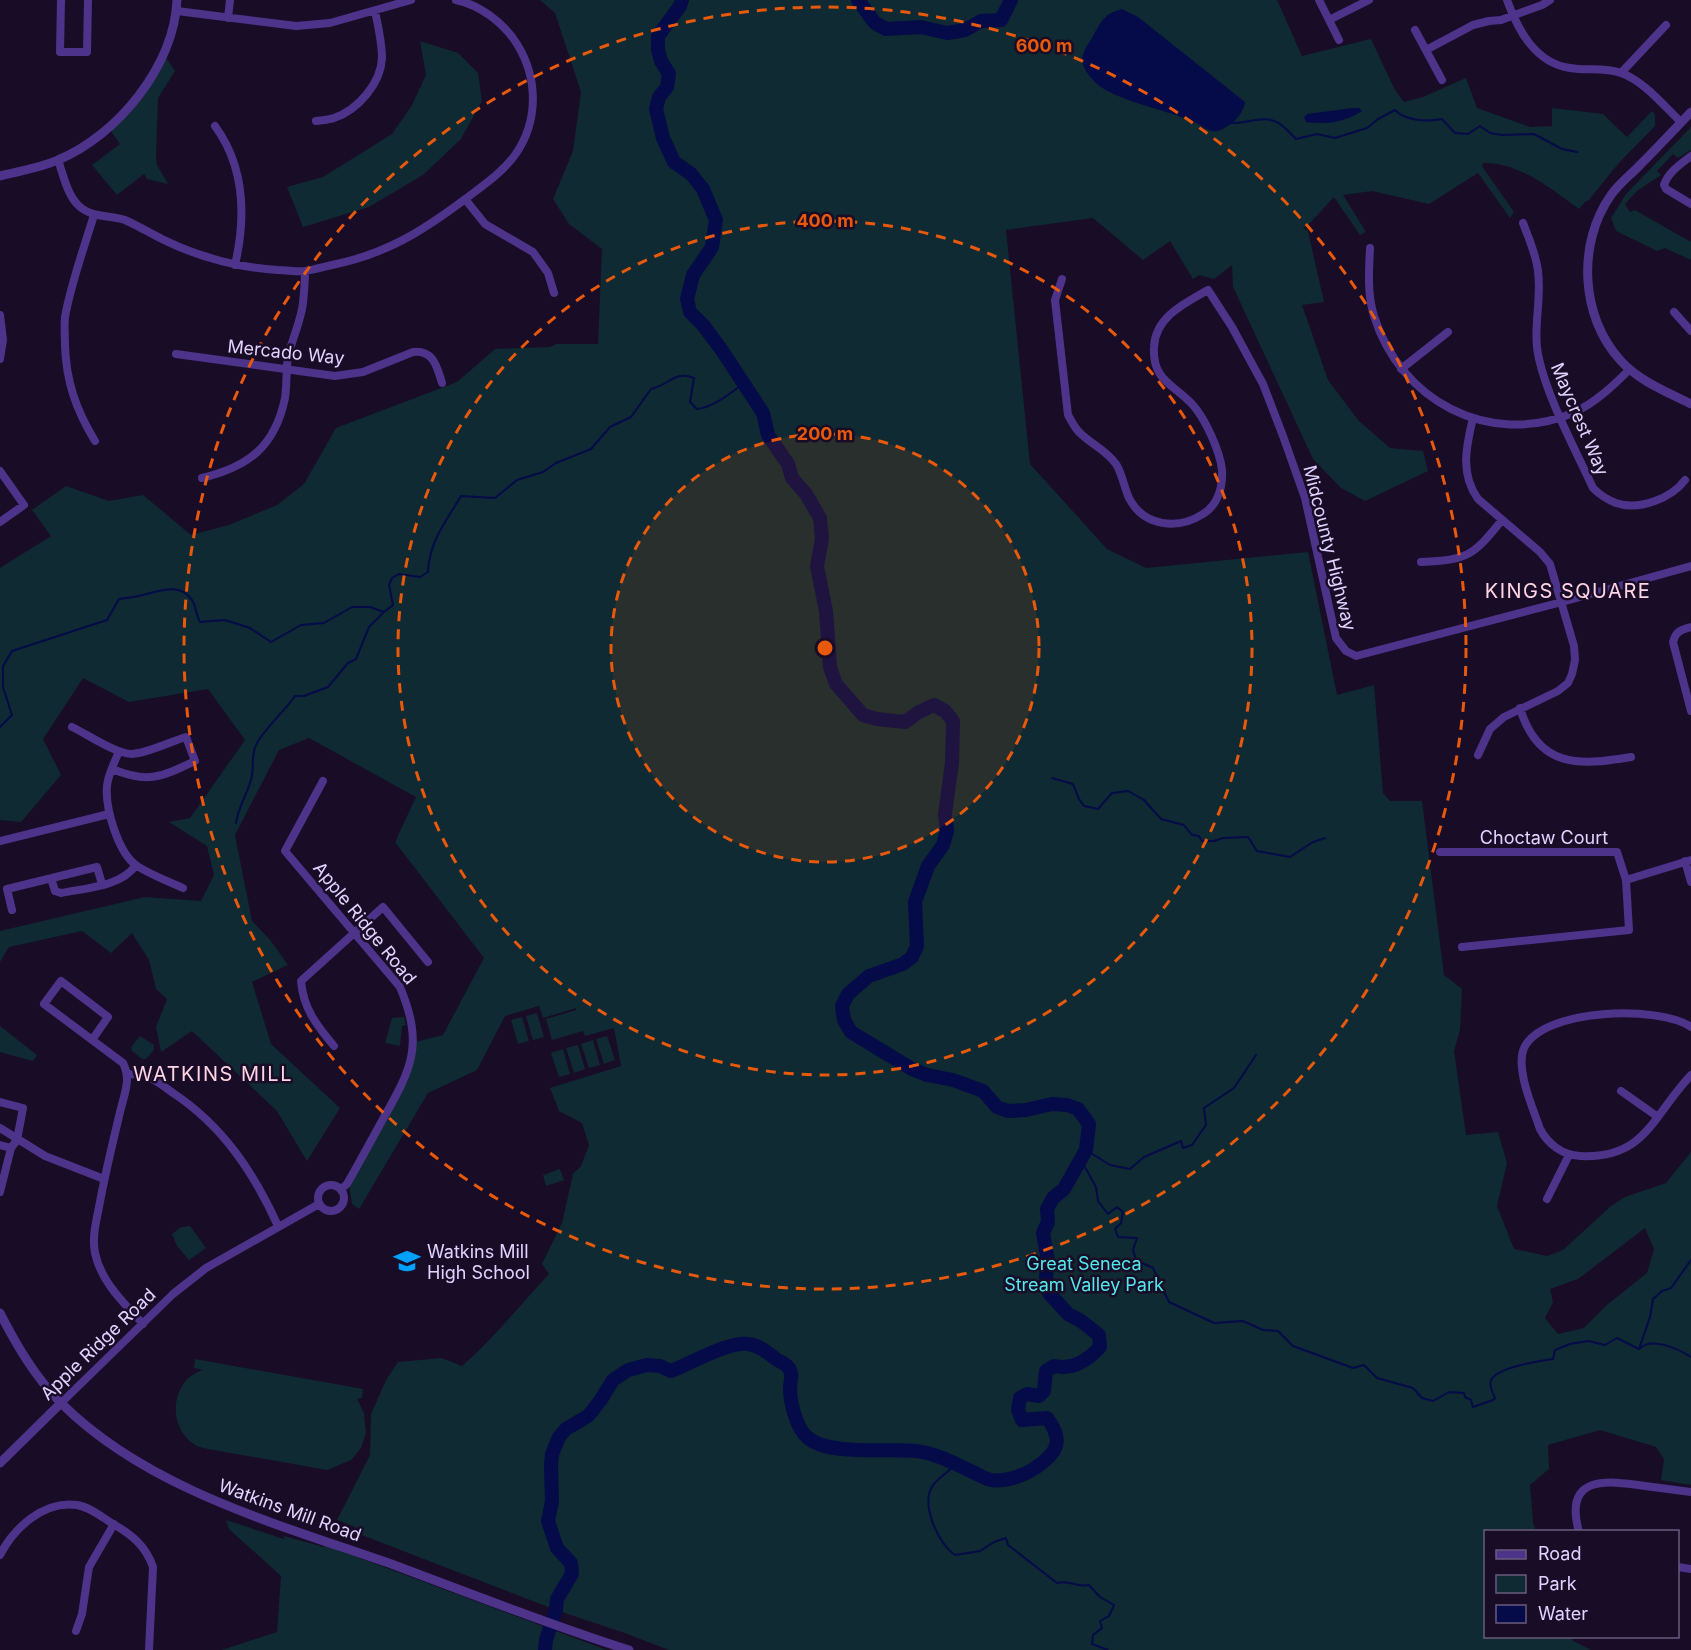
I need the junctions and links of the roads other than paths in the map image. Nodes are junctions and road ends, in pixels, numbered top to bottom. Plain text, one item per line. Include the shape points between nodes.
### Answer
1 (61, 0) edge
2 (88, 0) edge
3 (177, 0) edge
4 (230, 0) edge
5 (411, 0) edge
6 (456, 0) edge
7 (1319, 0) edge
8 (1369, 0) edge
9 (1508, 0) edge
10 (1550, 0) edge
11 (177, 11) junction
12 (375, 11) junction
13 (1514, 15) junction
14 (228, 18) junction
15 (1329, 20) junction
16 (1666, 25) dead end
17 (1414, 30) dead end
18 (1339, 40) dead end
19 (1426, 50) junction
20 (1621, 73) junction
21 (1442, 80) dead end
22 (1691, 112) edge
23 (316, 121) dead end
24 (1681, 122) junction
25 (215, 126) dead end
26 (1691, 156) edge
27 (58, 160) junction
28 (0, 176) edge
29 (465, 199) junction
30 (1691, 204) edge
31 (94, 215) junction
32 (1523, 223) dead end
33 (1370, 248) dead end
34 (235, 265) junction
35 (305, 271) junction
36 (1062, 279) dead end
37 (554, 293) dead end
38 (1674, 312) dead end
39 (0, 315) edge
40 (1691, 331) edge
41 (1448, 332) dead end
42 (176, 354) dead end
43 (0, 359) edge
44 (1401, 369) junction
45 (1630, 369) junction
46 (286, 370) junction
47 (442, 383) dead end
48 (1691, 404) edge
49 (1561, 417) junction
50 (1473, 418) junction
51 (95, 441) dead end
52 (0, 471) edge
53 (202, 478) dead end
54 (1685, 480) dead end
55 (1502, 520) junction
56 (0, 522) edge
57 (1421, 562) dead end
58 (1691, 566) edge
59 (1562, 602) junction
60 (1691, 627) edge
61 (1520, 708) junction
62 (1691, 711) edge
63 (72, 727) dead end
64 (119, 751) junction
65 (1478, 754) dead end
66 (1631, 757) dead end
67 (112, 769) junction
68 (323, 781) dead end
69 (109, 814) junction
70 (0, 841) edge
71 (1440, 852) dead end
72 (1688, 861) edge
73 (136, 865) junction
74 (51, 878) junction
75 (1626, 880) junction
76 (1691, 882) edge
77 (102, 884) junction
78 (183, 888) dead end
79 (12, 910) dead end
80 (354, 933) junction
81 (1462, 947) dead end
82 (428, 962) dead end
83 (1691, 1027) edge
84 (92, 1040) junction
85 (334, 1046) dead end
86 (128, 1074) junction
87 (1691, 1075) edge
88 (1621, 1091) dead end
89 (0, 1102) edge
90 (1658, 1117) junction
91 (0, 1128) edge
92 (17, 1140) junction
93 (0, 1145) edge
94 (11, 1148) junction
95 (1569, 1155) junction
96 (104, 1179) junction
97 (341, 1189) junction
98 (0, 1192) edge
99 (1547, 1199) dead end
100 (319, 1204) junction
101 (278, 1226) junction
102 (0, 1313) edge
103 (143, 1324) junction
104 (60, 1403) junction
105 (0, 1463) edge
106 (1691, 1492) edge
107 (114, 1524) junction
108 (1578, 1530) edge
109 (0, 1552) edge
110 (75, 1631) dead end
111 (149, 1650) edge
112 (630, 1650) edge

1 - 2 street via 60,52 87,52
3 - 11 street
4 - 14 street
5 - 12 street
6 - 29 street via 483,11 506,30 531,72 533,105 514,156
7 - 15 street
8 - 15 street
9 - 13 street
10 - 13 street
11 - 14 street
11 - 27 street via 163,55 129,108 87,144
12 - 14 street via 296,26
12 - 23 street via 382,60 373,84 349,109 334,118
13 - 19 street via 1473,25
13 - 20 street via 1529,43 1544,58 1570,68
15 - 18 street
16 - 20 street
17 - 19 street
19 - 21 street
20 - 24 street via 1649,91
22 - 24 street
24 - 45 street via 1612,194 1593,232 1587,261 1593,314 1620,360
25 - 34 street via 233,159 241,188 242,228
26 - 30 street via 1664,184
27 - 28 street
27 - 31 street via 77,205
29 - 35 street via 395,245
29 - 37 street via 485,224 533,252 548,273
31 - 34 street via 124,220 182,249
31 - 51 street via 65,321 71,391
32 - 49 street, Maycrest Way via 1539,272 1538,358
33 - 44 street via 1373,314 1384,344
34 - 35 street
35 - 46 street via 303,303
36 - 59 street, Midcounty Highway via 1055,300 1068,415 1078,431 1116,465 1134,506 1158,523 1174,525 1190,521 1214,504 1222,486 1222,469 1204,420 1157,371 1154,341 1162,323 1178,307 1208,290 1263,384 1283,436 1305,498 1336,638 1346,651 1356,656
38 - 40 street
39 - 43 street
41 - 44 street
42 - 46 street, Mercado Way
44 - 50 street via 1432,399
45 - 48 street
45 - 49 street via 1597,399
46 - 47 street, Mercado Way via 347,375 422,352 435,362
46 - 53 street via 278,423 263,448 241,465
49 - 50 street via 1517,424
49 - 54 street, Maycrest Way via 1593,488 1616,503 1642,504 1664,498 1678,490
50 - 55 street via 1466,448 1466,471 1478,500
52 - 56 street via 24,505
55 - 57 street via 1468,556
55 - 59 street via 1550,564
58 - 59 street
59 - 61 street via 1574,646 1572,674 1558,691
60 - 62 street via 1680,630 1673,642
61 - 65 street via 1490,729
61 - 66 street via 1532,735 1556,757 1575,762
63 - 64 street
64 - 67 street
64 - 67 street via 134,754 186,736 195,761 145,778
67 - 69 street via 107,783
68 - 80 street, Apple Ridge Road via 285,851
69 - 70 street
69 - 73 street via 114,831
71 - 75 street, Choctaw Court via 1617,852
72 - 75 street
72 - 76 street
73 - 77 street via 124,877
73 - 78 street
74 - 77 street via 55,891 61,893
74 - 77 street via 97,867
74 - 79 street via 7,889
75 - 81 street, Choctaw Court via 1629,930
80 - 82 street via 383,907
80 - 85 street via 302,981 315,1024
80 - 97 street, Apple Ridge Road via 400,987 411,1017 413,1044 405,1079
83 - 95 street via 1650,1014 1581,1016 1559,1021 1535,1035 1524,1048 1521,1068 1540,1129
84 - 84 street via 44,1004 61,981 108,1017
84 - 86 street via 123,1064
86 - 96 street
86 - 101 street via 151,1078 213,1125 244,1161
87 - 90 street
88 - 90 street
89 - 92 street via 23,1108
90 - 95 street via 1643,1137 1628,1148 1608,1155
91 - 92 street
92 - 94 street
92 - 96 street via 45,1156
93 - 94 street
94 - 98 street
95 - 99 street
96 - 103 street via 93,1239 95,1253 113,1291
97 - 100 street via 331,1184 322,1188
97 - 100 street via 344,1198 339,1208 328,1210
100 - 101 street, Apple Ridge Road
101 - 103 street, Apple Ridge Road via 206,1268
102 - 104 street, Watkins Mill Road via 30,1366
103 - 104 street, Apple Ridge Road
104 - 105 street, Apple Ridge Road
104 - 112 street, Watkins Mill Road via 141,1463 222,1503
106 - 108 street via 1611,1481 1594,1484 1581,1492 1576,1505
107 - 109 street via 78,1505 55,1506 26,1523
107 - 110 street via 88,1567 82,1614
107 - 111 street via 140,1544 153,1567

